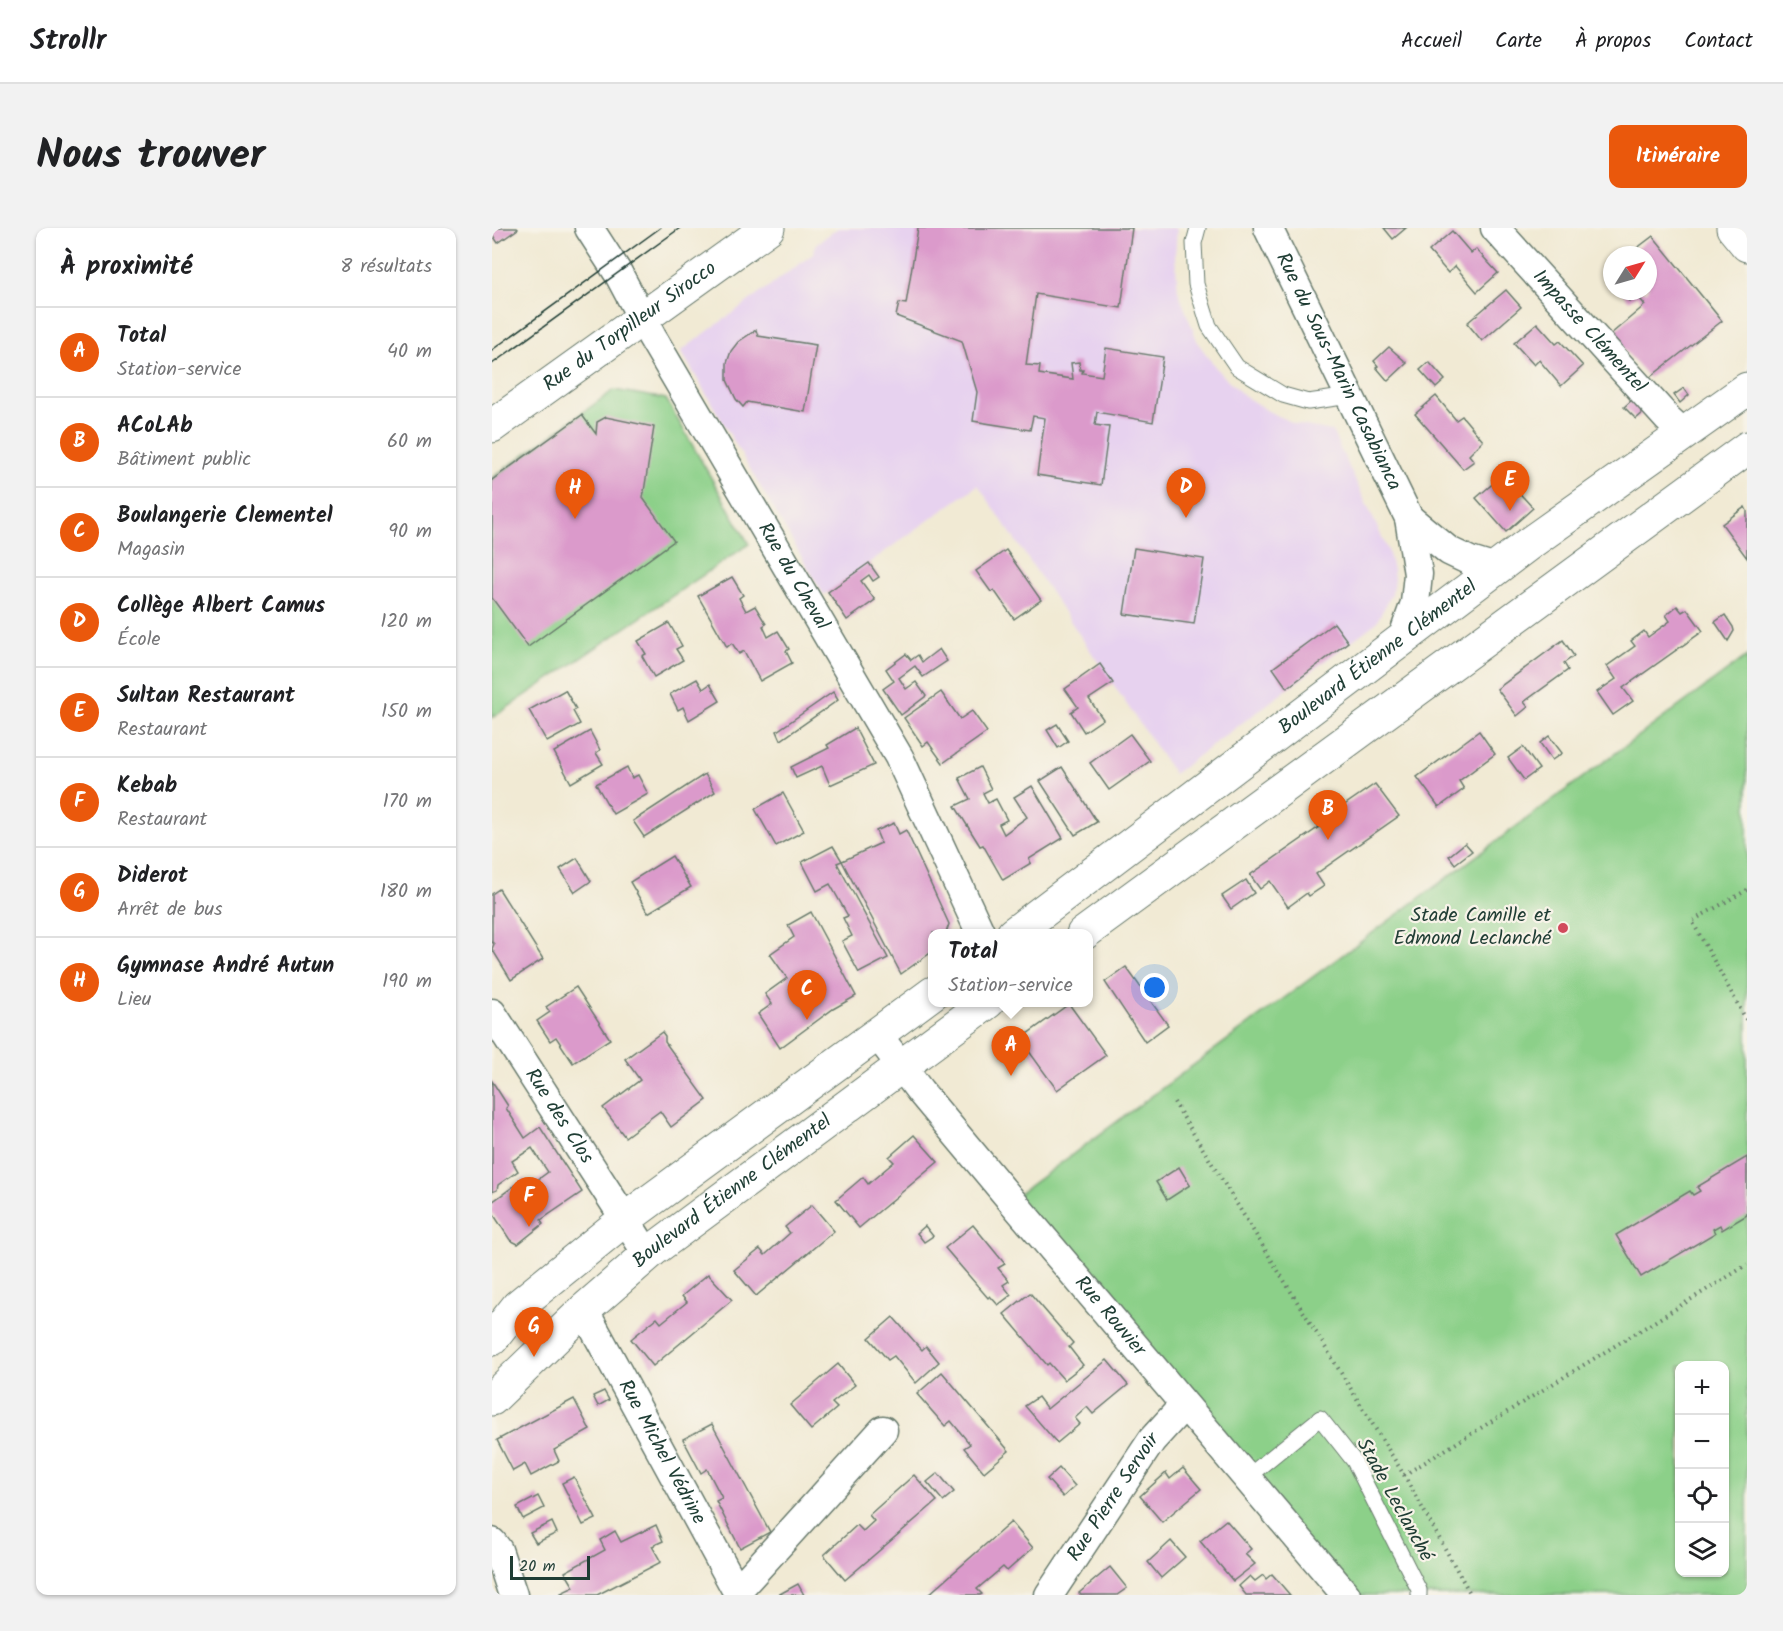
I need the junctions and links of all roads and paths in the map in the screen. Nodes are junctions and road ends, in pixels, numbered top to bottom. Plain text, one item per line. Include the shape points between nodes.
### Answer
1 (590, 228) edge
2 (731, 228) edge
3 (768, 228) edge
4 (1198, 228) edge
5 (1268, 228) edge
6 (1495, 228) edge
7 (1733, 228) edge
8 (1747, 245) edge
9 (637, 308) junction
10 (1747, 389) edge
11 (1350, 396) junction
12 (492, 402) edge
13 (492, 426) edge
14 (1684, 434) junction
15 (1747, 449) edge
16 (1409, 518) junction
17 (1496, 569) junction
18 (1402, 639) junction
19 (1747, 890) edge
20 (979, 929) edge
21 (1018, 929) edge
22 (1088, 929) edge
23 (928, 997) edge
24 (981, 1007) edge
25 (492, 1013) edge
26 (1747, 1022) edge
27 (877, 1034) junction
28 (901, 1066) junction
29 (1174, 1102) dead end
30 (624, 1220) junction
31 (648, 1255) junction
32 (1747, 1265) edge
33 (584, 1310) junction
34 (492, 1339) edge
35 (492, 1399) edge
36 (1184, 1405) junction
37 (883, 1430) dead end
38 (1404, 1475) junction
39 (1245, 1479) junction
40 (492, 1542) edge
41 (505, 1588) edge
42 (738, 1593) edge
43 (1048, 1595) edge
44 (1346, 1595) edge
45 (1419, 1595) edge
46 (1471, 1595) edge

1 - 9 street, Rue du Cheval
2 - 9 main road, Rue du Torpilleur Sirocco
3 - 9 main road, Rue du Torpilleur Sirocco
4 - 11 lane via 1194,243 1196,285 1209,326 1237,367 1283,395 1308,402
5 - 11 street, Rue du Sous-Marin Casabianca
6 - 14 street, Impasse Clémentel
7 - 8 main road
9 - 12 main road, Rue du Torpilleur Sirocco
9 - 13 main road, Rue du Torpilleur Sirocco
9 - 20 street, Rue du Cheval via 898,757
10 - 14 main road, Boulevard Étienne Clémentel
11 - 16 street, Rue du Sous-Marin Casabianca
14 - 17 main road, Boulevard Étienne Clémentel
15 - 22 main road
16 - 17 street, Rue du Sous-Marin Casabianca via 1449,551
16 - 18 street, Rue du Sous-Marin Casabianca via 1418,574 1415,603
17 - 18 main road, Boulevard Étienne Clémentel
18 - 21 main road, Boulevard Étienne Clémentel
19 - 26 path via 1692,921
23 - 27 main road, Boulevard Étienne Clémentel
24 - 28 main road, Boulevard Étienne Clémentel
25 - 30 street, Rue des Clos
27 - 28 street, Rue Rouvier
27 - 30 main road, Boulevard Étienne Clémentel
28 - 31 main road, Boulevard Étienne Clémentel
28 - 36 street, Rue Rouvier
29 - 38 path
30 - 31 street, Rue des Clos
30 - 34 main road, Boulevard Étienne Clémentel via 518,1306
31 - 33 main road, Boulevard Étienne Clémentel
32 - 38 path
33 - 35 main road, Boulevard Étienne Clémentel
33 - 42 street, Rue Michel Védrine
36 - 39 street, Rue Rouvier
36 - 43 street, Rue Pierre Servoir via 1152,1440
37 - 42 street
38 - 46 path
39 - 44 street, Rue Rouvier
39 - 45 lane, Stade Leclanché via 1320,1418 1354,1461
40 - 41 street via 498,1550

